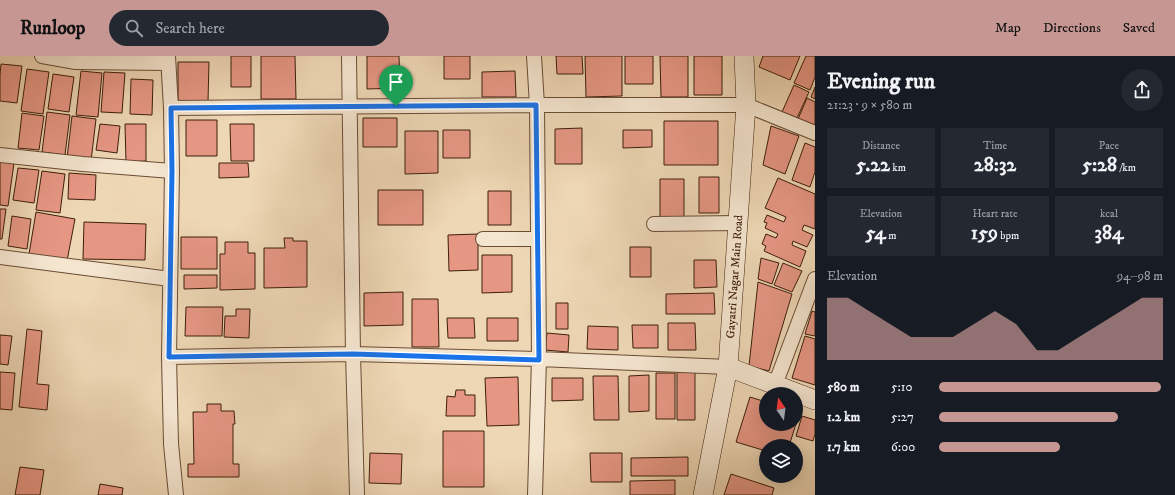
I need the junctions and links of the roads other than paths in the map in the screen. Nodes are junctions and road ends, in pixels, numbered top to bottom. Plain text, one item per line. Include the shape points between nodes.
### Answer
1 (42, 56) edge
2 (349, 56) edge
3 (534, 56) edge
4 (744, 56) edge
5 (76, 59) edge
6 (168, 60) edge
7 (536, 105) junction
8 (746, 105) junction
9 (350, 106) junction
10 (171, 108) junction
11 (815, 133) edge
12 (0, 155) edge
13 (172, 171) junction
14 (738, 223) junction
15 (654, 224) dead end
16 (483, 239) dead end
17 (538, 239) junction
18 (0, 257) edge
19 (815, 278) edge
20 (170, 279) junction
21 (353, 354) junction
22 (169, 357) junction
23 (539, 360) junction
24 (728, 367) junction
25 (775, 385) junction
26 (815, 400) edge
27 (176, 495) edge
28 (357, 495) edge
29 (534, 495) edge
30 (703, 495) edge

1 - 5 street
2 - 9 street
3 - 7 street
4 - 8 street, Gayatri Nagar Main Road
5 - 6 street
6 - 10 street
7 - 8 street
7 - 9 street
7 - 17 street
8 - 11 street
8 - 14 street, Gayatri Nagar Main Road
9 - 10 street
9 - 21 street
10 - 13 street
12 - 13 street
13 - 20 street
14 - 15 street
14 - 24 street, Gayatri Nagar Main Road
16 - 17 street
17 - 23 street
18 - 20 street
19 - 25 street
20 - 22 street
21 - 22 street
21 - 23 street
21 - 28 street
22 - 27 street via 171,444
23 - 24 street
23 - 29 street
24 - 25 street
24 - 30 street, Gayatri Nagar Main Road
25 - 26 street

